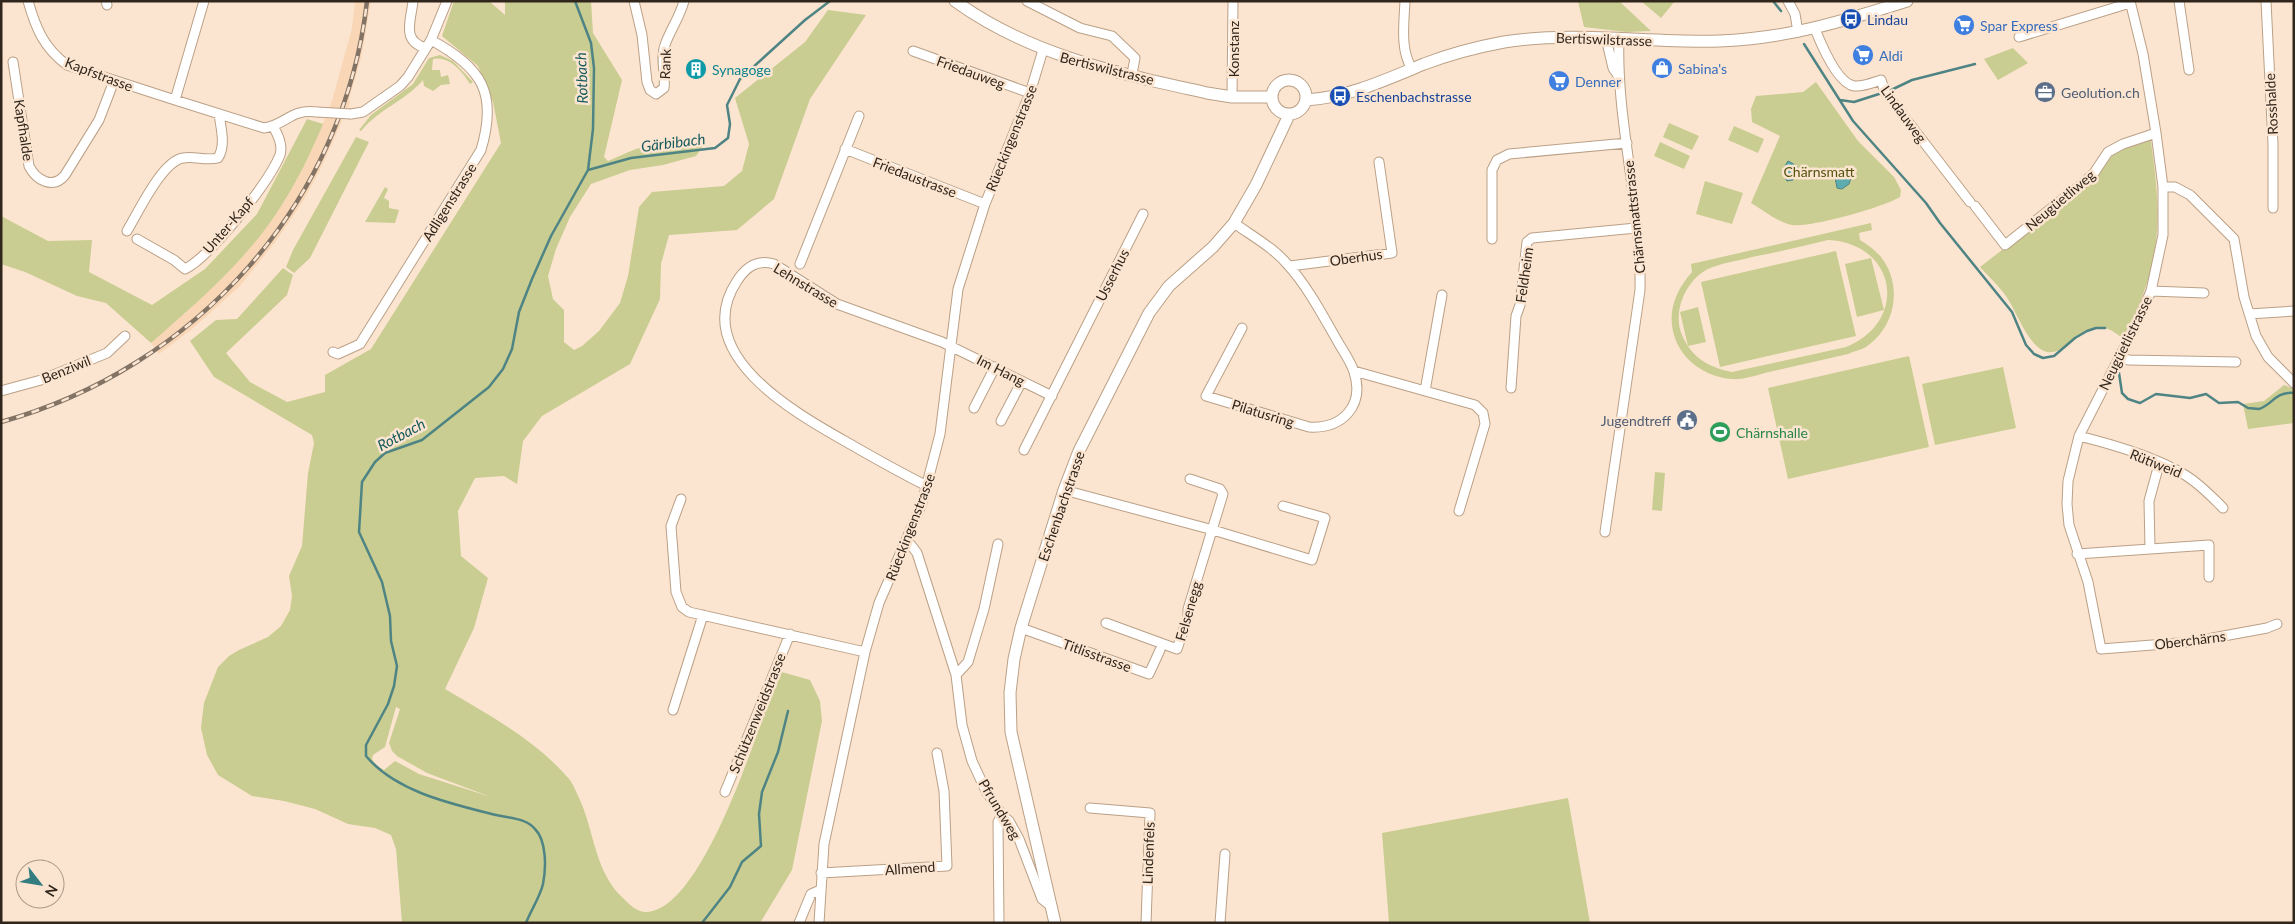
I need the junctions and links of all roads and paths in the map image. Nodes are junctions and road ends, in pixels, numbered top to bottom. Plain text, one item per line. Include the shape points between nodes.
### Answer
1 (28, 1) edge
2 (204, 1) edge
3 (413, 1) edge
4 (447, 1) edge
5 (634, 1) edge
6 (684, 1) edge
7 (955, 1) edge
8 (1027, 1) edge
9 (1234, 1) edge
10 (1405, 1) edge
11 (1788, 1) edge
12 (1907, 1) edge
13 (2178, 1) edge
14 (2266, 1) edge
15 (2130, 2) edge
16 (1815, 29) junction
17 (1798, 32) junction
18 (2019, 37) dead end
19 (1606, 38) junction
20 (1618, 39) junction
21 (428, 44) junction
22 (1043, 50) junction
23 (913, 51) dead end
24 (13, 62) dead end
25 (1412, 69) junction
26 (2189, 70) dead end
27 (1132, 74) junction
28 (1619, 78) junction
29 (114, 82) junction
30 (1030, 93) junction
31 (1232, 98) junction
32 (1271, 98) junction
33 (175, 100) junction
34 (1306, 100) junction
35 (219, 114) junction
36 (1289, 115) junction
37 (858, 116) dead end
38 (274, 126) junction
39 (2156, 133) junction
40 (1627, 143) junction
41 (846, 149) junction
42 (1379, 162) dead end
43 (2163, 187) junction
44 (985, 204) junction
45 (1972, 204) joint
46 (2273, 208) dead end
47 (1143, 214) dead end
48 (1234, 223) junction
49 (1636, 228) junction
50 (127, 231) dead end
51 (137, 239) dead end
52 (1492, 239) dead end
53 (800, 264) dead end
54 (1290, 266) junction
55 (2151, 291) junction
56 (2204, 293) dead end
57 (1442, 295) dead end
58 (2294, 311) edge
59 (2249, 314) junction
60 (1242, 328) dead end
61 (125, 336) dead end
62 (949, 346) junction
63 (332, 352) dead end
64 (2120, 358) junction
65 (2236, 362) dead end
66 (995, 367) junction
67 (1354, 371) junction
68 (1022, 381) junction
69 (2294, 384) edge
70 (1510, 388) dead end
71 (1, 391) edge
72 (1425, 391) junction
73 (1052, 396) junction
74 (974, 408) dead end
75 (1001, 421) dead end
76 (2079, 436) junction
77 (1024, 450) dead end
78 (2158, 468) dead end
79 (1190, 479) dead end
80 (927, 486) junction
81 (1064, 490) junction
82 (681, 499) dead end
83 (1283, 506) dead end
84 (2223, 508) dead end
85 (1459, 511) dead end
86 (1213, 530) junction
87 (1605, 532) dead end
88 (905, 543) junction
89 (998, 544) dead end
90 (2150, 548) junction
91 (2077, 554) junction
92 (2209, 578) dead end
93 (703, 615) junction
94 (1106, 623) dead end
95 (2277, 624) dead end
96 (1021, 628) junction
97 (790, 634) junction
98 (2101, 649) joint
99 (1160, 650) dead end
100 (865, 652) junction
101 (956, 675) junction
102 (673, 710) dead end
103 (937, 753) dead end
104 (725, 792) dead end
105 (1090, 808) dead end
106 (1002, 815) junction
107 (1225, 854) dead end
108 (821, 872) junction
109 (820, 890) junction
110 (1053, 907) junction
111 (799, 923) edge
112 (819, 923) edge
113 (998, 923) edge
114 (1055, 923) edge
115 (1146, 923) edge
116 (1220, 923) edge

1 - 29 street, Kapfstrasse via 40,36 54,56 72,67
2 - 33 street
3 - 21 street, Adligenstrasse via 410,36 414,43
4 - 21 street
5 - 6 street, Rank via 642,35 647,82 656,94 664,88 666,80 664,46
7 - 22 main road, Bertiswilstrasse via 997,28
8 - 27 street via 1080,28 1112,36 1135,58
9 - 31 street, Konstanz
10 - 25 street via 1404,43
11 - 17 street via 1795,14
12 - 16 main road, Bertiswilstrasse
13 - 26 street
14 - 46 street, Rosshalde
15 - 18 street
15 - 39 street, Neugüetlistrasse via 2143,54
16 - 17 main road, Bertiswilstrasse
16 - 45 street, Lindauweg via 1828,57 1846,82 1861,86 1881,80 1885,92
17 - 20 main road, Bertiswilstrasse via 1718,41
19 - 20 main road, Bertiswilstrasse
19 - 25 main road, Bertiswilstrasse via 1554,36 1506,42 1455,54
19 - 28 street, Chärnsmattstrasse via 1613,68
20 - 28 street, Chärnsmattstrasse
21 - 38 street, bridge via 400,86 363,112 296,112
21 - 63 street, Adligenstrasse via 461,58 482,84 489,117 481,150 360,344 338,354
22 - 27 main road, Bertiswilstrasse
22 - 30 street, Rüeckingenstrasse
23 - 30 street, Friedauweg
24 - 29 street, Kapfhalde via 29,166 37,177 46,182 59,181 74,163 100,120
25 - 34 main road, Bertiswilstrasse via 1349,94
27 - 31 main road, Bertiswilstrasse
28 - 40 street, Chärnsmattstrasse
29 - 33 street, Kapfstrasse
30 - 44 street, Rüeckingenstrasse
31 - 32 main road, Bertiswilstrasse
32 - 34 main road via 1277,84 1290,80 1303,86
32 - 36 main road via 1276,110
33 - 35 street, Kapfstrasse
34 - 36 main road via 1300,111
35 - 38 street, Kapfstrasse via 264,128
35 - 50 street via 223,143 218,158 181,158 168,165
36 - 48 main road, Eschenbachstrasse
37 - 41 street
38 - 51 street, Unter-Kapf via 280,140 280,154 268,176 221,236 192,265 185,268
39 - 43 street, Neugüetlistrasse
39 - 45 street, Neugüetliweg via 2108,152 2082,184 2005,245
40 - 49 street, Chärnsmattstrasse
40 - 52 street via 1509,154 1499,158 1492,170
41 - 44 street, Friedaustrasse
41 - 53 street
42 - 54 street, Oberhus via 1392,253
43 - 55 street, Neugüetlistrasse via 2163,235
43 - 59 street via 2175,187 2190,195 2234,239
44 - 62 street, Rüeckingenstrasse via 958,289
47 - 73 street, Usserhus
48 - 54 street, Pilatusring
48 - 81 main road, Eschenbachstrasse via 1213,247 1169,286 1149,313 1079,451
49 - 70 street, Feldheim via 1532,238 1527,242
49 - 87 street, Chärnsmattstrasse via 1640,290
54 - 67 street, Pilatusring
55 - 56 street
55 - 64 street, Neugüetlistrasse
57 - 72 street
58 - 59 street
59 - 69 street via 2268,357
60 - 67 street, Pilatusring via 1206,396 1309,427 1321,427 1337,423 1349,412 1358,389
61 - 71 street, Benziwil via 107,353 42,380
62 - 66 street, Im Hang
62 - 80 street, Rüeckingenstrasse via 940,434
62 - 80 street, Lehnstrasse via 837,304 765,261 746,269 729,293 725,308 726,326 733,347 766,391 798,414
64 - 65 street
64 - 76 street, Neugüetlistrasse
66 - 68 street, Im Hang
66 - 74 street
67 - 72 street
68 - 73 street, Im Hang
68 - 75 street
72 - 85 street via 1475,405 1483,413 1485,424
73 - 77 street
76 - 84 street, Rütiweid via 2169,466 2186,475
76 - 91 street, Neugüetlistrasse via 2067,504
78 - 90 street via 2149,501
79 - 86 street, Felsenegg via 1223,490
80 - 88 street, Rüeckingenstrasse
81 - 86 street
81 - 96 main road, Eschenbachstrasse
82 - 93 street, Schützenweidstrasse via 671,526 676,592 682,607
83 - 86 street via 1325,518 1312,560
86 - 94 street, Felsenegg via 1177,649
88 - 100 street, Rüeckingenstrasse via 879,603
88 - 101 street, Pfrundweg via 917,553
89 - 101 street via 968,662
90 - 91 street
90 - 92 street via 2209,545
91 - 98 street, Neugüetlistrasse via 2088,582
93 - 97 street, Schützenweidstrasse
93 - 102 street
95 - 98 street, Oberchärns via 2191,642
96 - 99 street, Titlisstrasse via 1148,674
96 - 110 main road, Eschenbachstrasse via 1010,693 1011,732
97 - 100 street, Schützenweidstrasse
97 - 104 street, Schützenweidstrasse
100 - 108 street, Rüeckingenstrasse via 840,762
101 - 106 street, Pfrundweg via 962,726 972,761
103 - 108 street, Allmend via 944,791 947,866
105 - 115 street, Lindenfels via 1150,813
106 - 110 street, Pfrundweg via 1019,839 1042,899
106 - 113 street via 998,822
107 - 116 street
108 - 109 street, Rüeckingenstrasse
109 - 111 street via 811,894
109 - 112 street, Rüeckingenstrasse
110 - 114 main road, Eschenbachstrasse

